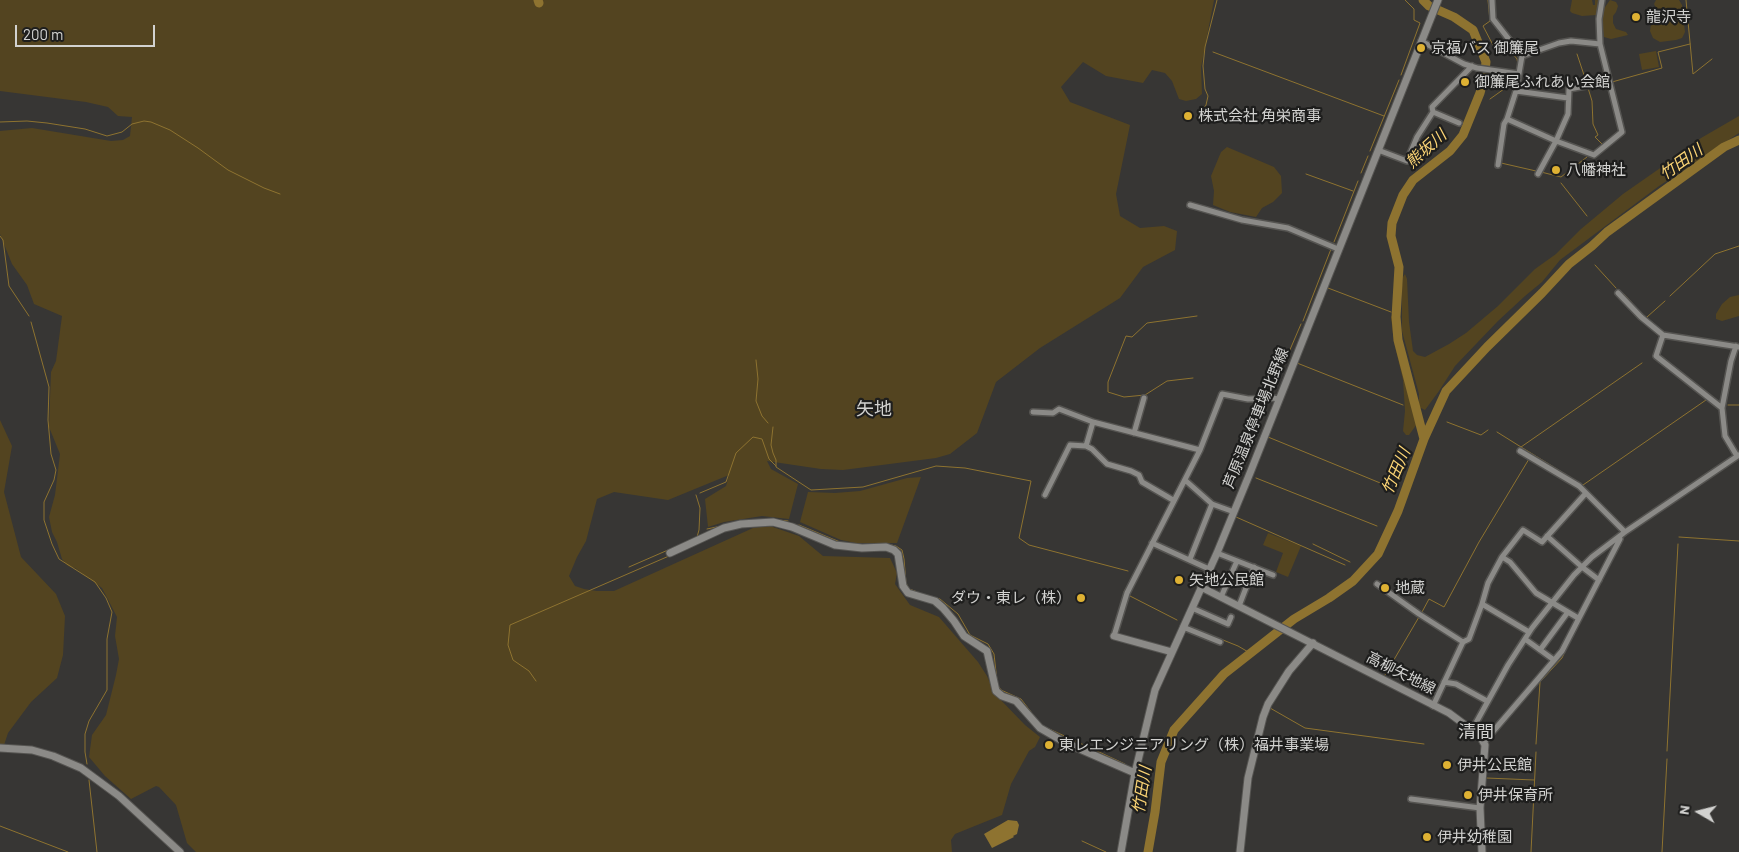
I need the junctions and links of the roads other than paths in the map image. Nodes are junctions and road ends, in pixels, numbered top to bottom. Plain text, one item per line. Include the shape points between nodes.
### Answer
1 (1492, 0) edge
2 (1602, 0) edge
3 (1437, 3) edge
4 (1421, 41) junction
5 (1600, 44) junction
6 (1522, 56) junction
7 (1472, 66) junction
8 (1519, 74) junction
9 (1608, 82) junction
10 (1516, 91) junction
11 (1568, 98) junction
12 (1432, 112) junction
13 (1507, 119) junction
14 (1460, 123) dead end
15 (1556, 141) junction
16 (1378, 150) junction
17 (1498, 165) dead end
18 (1538, 174) dead end
19 (1190, 205) dead end
20 (1338, 249) junction
21 (1618, 292) dead end
22 (1663, 335) junction
23 (1737, 347) edge
24 (1144, 398) dead end
25 (1278, 399) junction
26 (1722, 408) junction
27 (1033, 412) dead end
28 (1093, 422) junction
29 (1134, 433) junction
30 (1086, 446) junction
31 (1200, 450) junction
32 (1520, 451) dead end
33 (1738, 456) edge
34 (1184, 480) junction
35 (1586, 493) junction
36 (1045, 495) dead end
37 (1173, 500) junction
38 (1212, 504) junction
39 (1234, 512) junction
40 (1623, 535) junction
41 (1547, 536) junction
42 (1152, 543) junction
43 (1216, 552) junction
44 (670, 553) dead end
45 (1502, 556) junction
46 (1190, 560) junction
47 (1237, 561) junction
48 (1254, 567) junction
49 (1582, 567) junction
50 (1209, 569) junction
51 (1274, 575) dead end
52 (1599, 580) junction
53 (1377, 584) dead end
54 (1201, 587) junction
55 (1221, 597) junction
56 (1551, 602) junction
57 (1482, 604) junction
58 (1238, 606) junction
59 (1192, 608) junction
60 (1568, 612) junction
61 (1231, 617) dead end
62 (1578, 618) junction
63 (1183, 627) junction
64 (1529, 632) junction
65 (1114, 636) joint
66 (1525, 638) junction
67 (1220, 642) dead end
68 (1463, 642) junction
69 (1313, 643) junction
70 (1540, 650) junction
71 (1172, 652) junction
72 (1554, 660) junction
73 (1444, 682) junction
74 (1487, 701) junction
75 (1433, 706) junction
76 (1472, 730) junction
77 (1484, 742) junction
78 (0, 748) edge
79 (1135, 773) junction
80 (1411, 799) dead end
81 (1480, 808) junction
82 (180, 852) edge
83 (1121, 852) edge
84 (1240, 852) edge
85 (1482, 852) edge

1 - 6 street via 1493,19
2 - 5 street
3 - 4 main road, 芦原温泉停車場北野線
4 - 7 street
4 - 16 main road, 芦原温泉停車場北野線
5 - 6 street via 1571,41
5 - 9 street
6 - 8 street
7 - 8 street
7 - 12 street via 1432,107
8 - 10 street
9 - 11 street via 1569,89
9 - 15 street via 1622,132 1594,155
10 - 11 street
10 - 13 street
11 - 15 street via 1568,114
12 - 14 street
12 - 16 street via 1407,161
13 - 15 street
13 - 17 street
15 - 18 street
16 - 20 main road, 芦原温泉停車場北野線
19 - 20 street via 1242,220 1288,228
20 - 25 main road, 芦原温泉停車場北野線
21 - 22 street
22 - 23 street
22 - 26 street via 1656,356
23 - 26 street
24 - 29 street
25 - 31 street via 1248,399 1222,394
25 - 39 main road, 芦原温泉停車場北野線
26 - 33 street via 1725,436
27 - 28 street via 1053,413 1059,409
28 - 29 street
28 - 30 street
29 - 31 street
30 - 36 street via 1070,445
30 - 37 street via 1106,464 1139,475 1142,482
31 - 34 street
32 - 35 street
33 - 40 street
34 - 37 street
34 - 38 street
35 - 40 street
35 - 41 street
37 - 42 street
38 - 39 street
38 - 46 street
39 - 43 main road, 芦原温泉停車場北野線
40 - 49 street
40 - 52 street
41 - 45 street via 1542,542 1523,530
41 - 49 street
42 - 46 street
42 - 65 street via 1127,593
43 - 47 street
43 - 50 main road, 芦原温泉停車場北野線
44 - 79 main road via 724,528 773,522 835,545 894,550 898,554 903,586 908,593 935,601 964,636 987,651 996,691 1016,702 1040,728
45 - 56 street via 1536,593
45 - 57 street via 1488,583
46 - 50 street
47 - 48 street
47 - 55 street
48 - 51 street
48 - 58 street
49 - 52 street
49 - 56 street
50 - 54 main road, 芦原温泉停車場北野線
52 - 62 street
53 - 68 street
54 - 55 main road, 高柳矢地線
54 - 59 main road, 芦原温泉停車場北野線
55 - 58 main road, 高柳矢地線
56 - 60 street
56 - 64 street
57 - 64 street
57 - 68 street via 1469,639
58 - 69 main road, 高柳矢地線
59 - 61 street via 1228,624
59 - 63 main road, 芦原温泉停車場北野線
60 - 62 street
60 - 70 street
62 - 72 street
63 - 67 street
63 - 71 main road, 芦原温泉停車場北野線
64 - 66 street
65 - 71 main road
66 - 70 street
66 - 74 street
68 - 73 street
69 - 75 main road, 高柳矢地線
69 - 84 main road via 1289,670 1263,717 1248,778
70 - 72 street
71 - 79 main road, 芦原温泉停車場北野線 via 1155,690
72 - 77 street
73 - 74 street via 1456,684
73 - 75 street
74 - 76 street
75 - 76 main road, 高柳矢地線
76 - 77 main road, 高柳矢地線
77 - 81 main road
78 - 82 main road via 32,750 81,768 119,796
79 - 83 main road, 芦原温泉停車場北野線
80 - 81 street
81 - 85 main road

